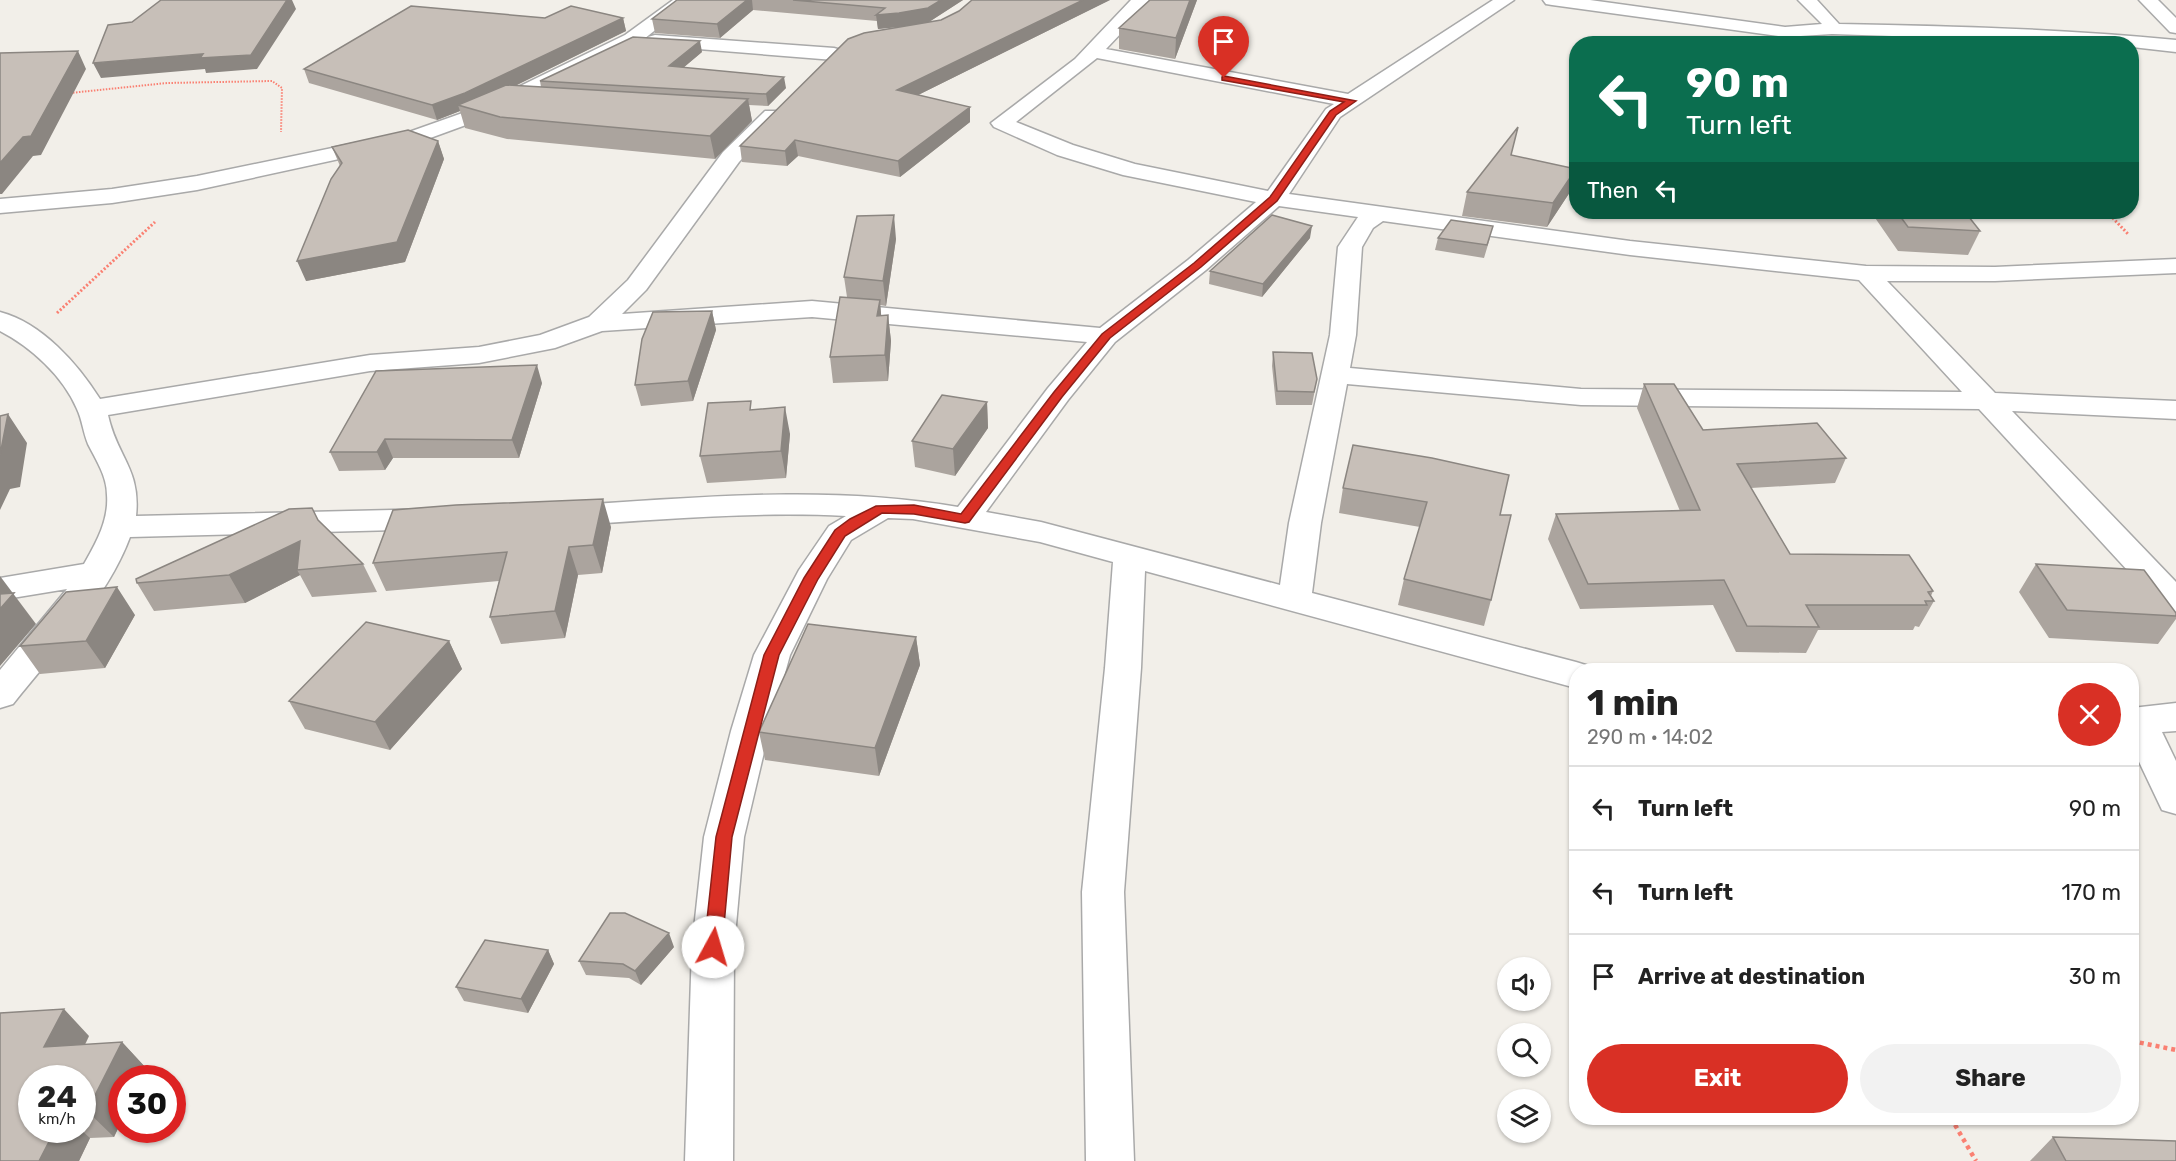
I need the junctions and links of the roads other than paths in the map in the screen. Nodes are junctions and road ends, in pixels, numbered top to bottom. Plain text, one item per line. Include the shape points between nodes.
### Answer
1 (684, 0) edge
2 (1140, 0) edge
3 (1505, 0) edge
4 (1552, 0) edge
5 (1807, 0) edge
6 (2148, 0) edge
7 (2176, 28) edge
8 (1832, 29) junction
9 (2045, 36) edge
10 (633, 39) junction
11 (856, 42) edge
12 (2139, 42) edge
13 (2176, 46) edge
14 (1093, 52) junction
15 (834, 54) junction
16 (811, 76) edge
17 (508, 99) junction
18 (1352, 101) junction
19 (554, 102) edge
20 (770, 109) dead end
21 (1274, 199) junction
22 (0, 206) edge
23 (1379, 213) junction
24 (2176, 266) edge
25 (1866, 273) junction
26 (0, 320) edge
27 (598, 323) junction
28 (1106, 336) junction
29 (1334, 375) junction
30 (1986, 401) junction
31 (91, 409) junction
32 (2176, 410) edge
33 (880, 509) junction
34 (532, 517) edge
35 (462, 519) edge
36 (965, 519) junction
37 (120, 527) junction
38 (1130, 556) junction
39 (97, 573) junction
40 (0, 589) edge
41 (1295, 599) junction
42 (2176, 602) edge
43 (1569, 673) edge
44 (0, 695) edge
45 (2176, 717) edge
46 (2139, 722) edge
47 (2139, 730) edge
48 (2176, 799) edge
49 (709, 1161) edge
50 (1110, 1161) edge

1 - 10 street
2 - 14 street
3 - 18 street
4 - 8 street via 1785,32
5 - 8 street via 1830,22
6 - 7 street
8 - 9 street
10 - 15 street
10 - 17 street
11 - 15 street
12 - 13 street
14 - 18 street
14 - 21 street via 1001,123 1065,150 1131,170
15 - 16 street
17 - 19 street
17 - 22 street via 415,137 281,167 112,196
18 - 21 street via 1333,113
20 - 27 street via 637,285
21 - 23 street
21 - 28 street
23 - 25 street via 1630,248
23 - 29 street via 1364,224 1350,247 1343,335
24 - 25 street via 1995,274
25 - 30 street
26 - 31 street via 30,338 60,365
27 - 28 street via 812,309
27 - 31 street via 546,342 479,355 370,363
28 - 36 street
29 - 30 street via 1581,397
29 - 41 street via 1305,523
30 - 32 street
30 - 42 street
31 - 37 street via 97,432 116,464 123,497
33 - 34 street via 807,504
33 - 36 street
33 - 49 street via 840,533 811,578 772,655 750,732 724,837 713,947
35 - 37 street
36 - 38 street via 1041,532
37 - 39 street
38 - 41 street
38 - 50 street via 1103,892
39 - 40 street
39 - 44 street
41 - 43 street
45 - 46 street
47 - 48 street

